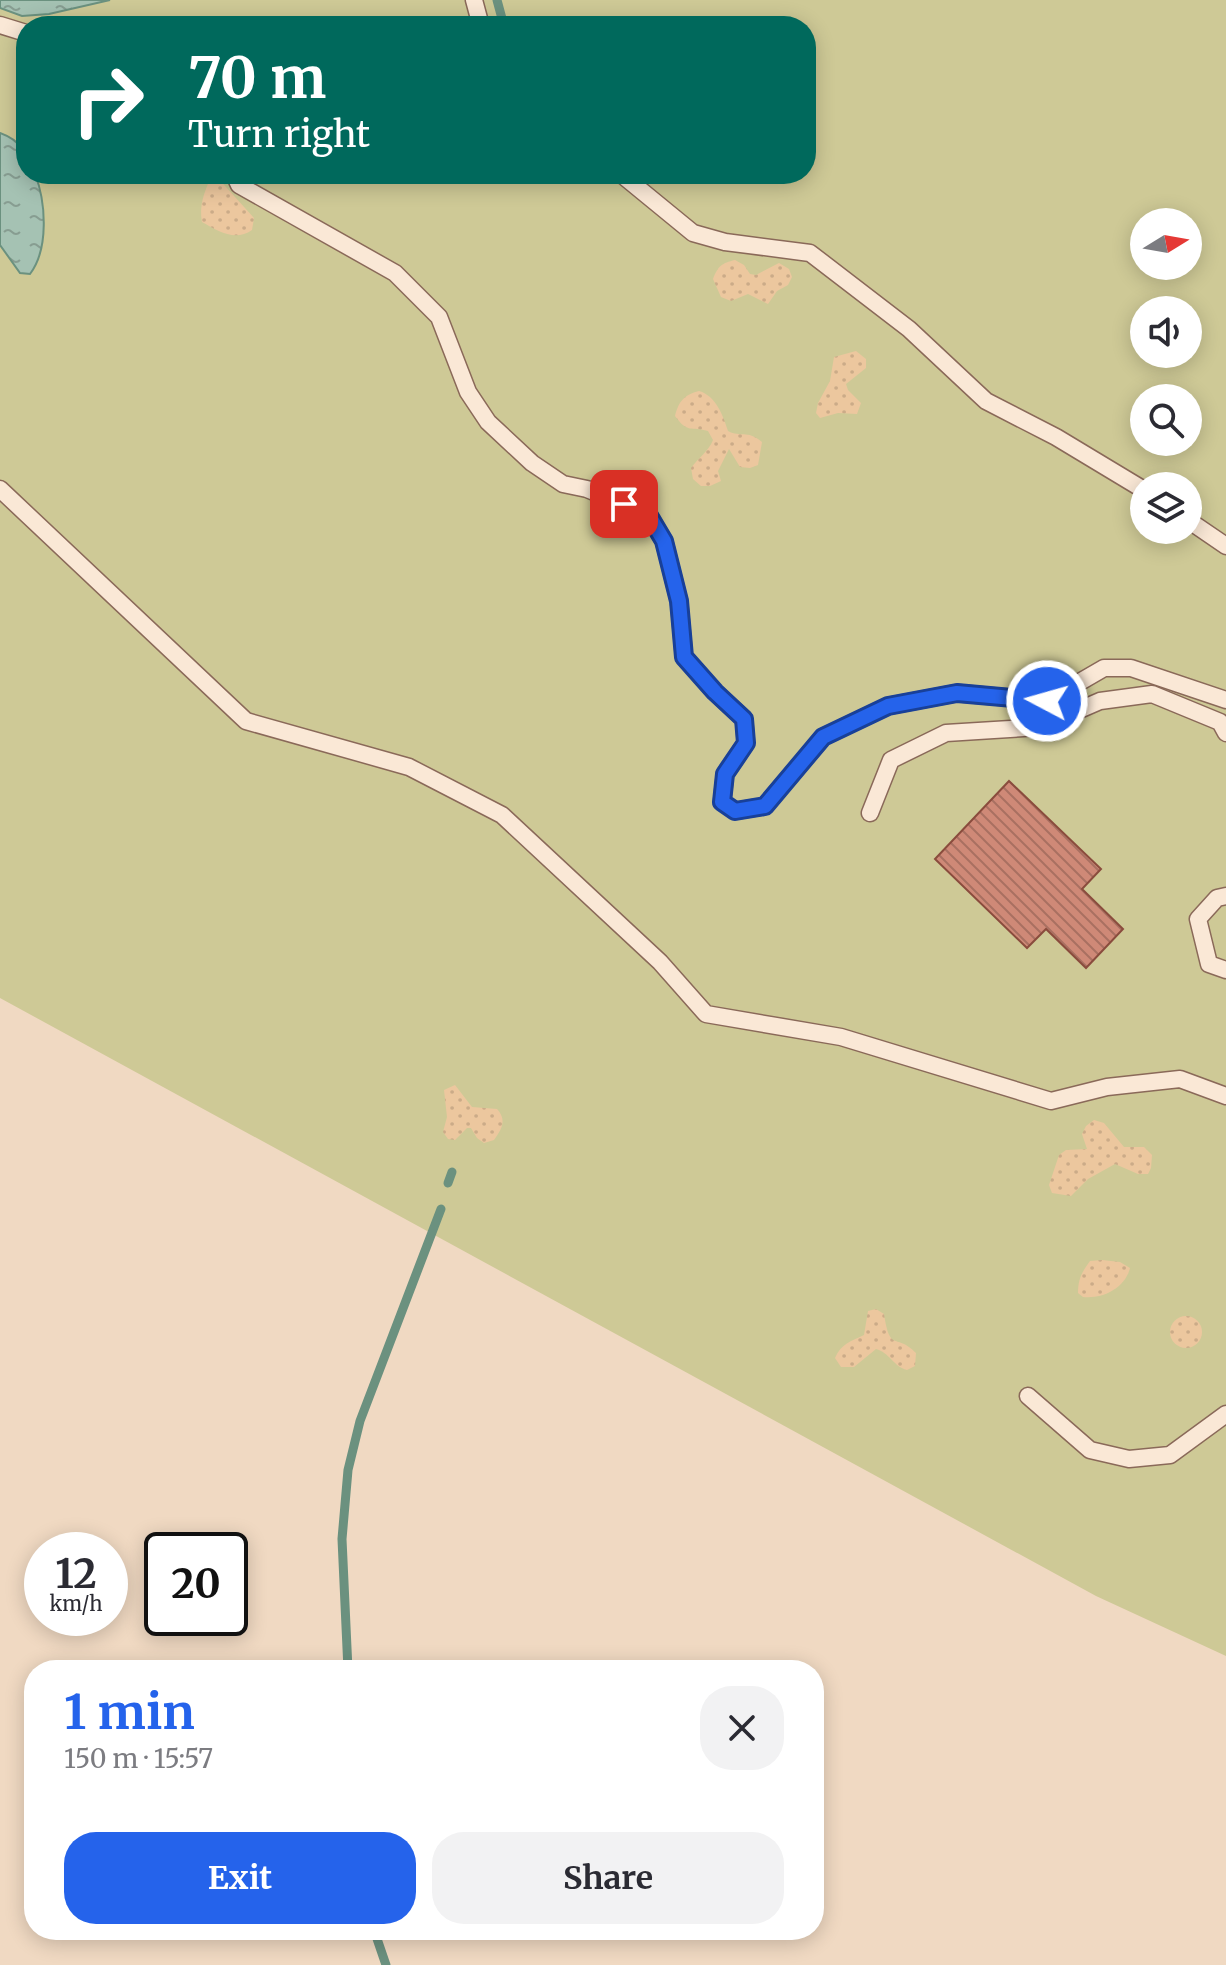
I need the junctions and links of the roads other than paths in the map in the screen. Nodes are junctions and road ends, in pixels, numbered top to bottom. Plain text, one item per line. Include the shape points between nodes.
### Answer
1 (239, 184) edge
2 (633, 184) edge
3 (1130, 482) edge
4 (0, 489) edge
5 (1202, 530) edge
6 (1226, 546) edge
7 (1226, 700) edge
8 (1226, 733) edge
9 (870, 813) dead end
10 (1226, 896) edge
11 (1226, 970) edge
12 (1226, 1096) edge
13 (1028, 1396) dead end
14 (1226, 1414) edge

1 - 7 lane via 395,273 439,317 468,392 488,422 532,463 563,484 648,514 664,541 679,601 684,657 744,719 746,743 725,774 722,802 735,811 765,806 823,737 888,706 957,693 1047,701 1104,668 1131,668
2 - 3 lane via 693,233 810,253 909,329 986,401
4 - 12 lane via 246,721 409,767 502,815 660,962 706,1014 841,1037 1051,1101 1107,1087 1180,1079
5 - 6 lane
8 - 9 lane via 1220,722 1152,694 1100,701 1040,727 946,733 891,760
10 - 11 lane via 1217,898 1198,919 1209,964
13 - 14 lane via 1090,1450 1129,1459 1170,1455

